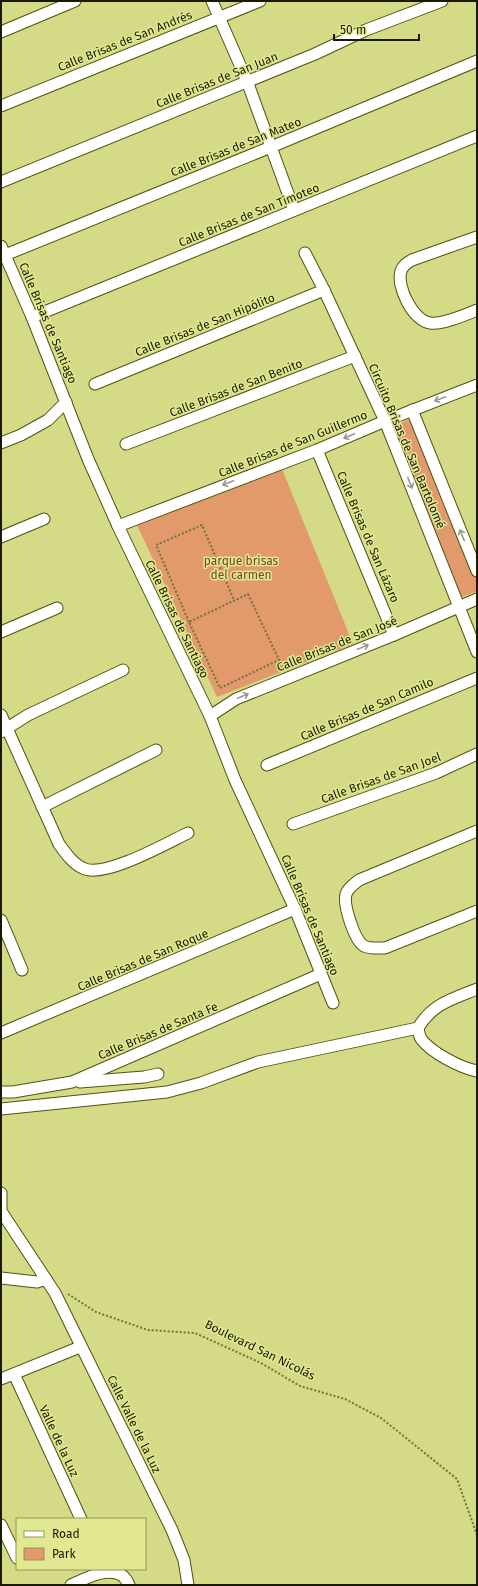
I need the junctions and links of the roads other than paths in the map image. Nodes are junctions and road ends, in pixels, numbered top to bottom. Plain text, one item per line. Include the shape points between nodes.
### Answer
1 (75, 1) edge
2 (212, 1) edge
3 (260, 1) edge
4 (442, 1) edge
5 (219, 18) junction
6 (1, 32) edge
7 (477, 60) edge
8 (247, 81) junction
9 (1, 106) edge
10 (477, 136) edge
11 (271, 147) junction
12 (1, 182) edge
13 (294, 210) junction
14 (477, 236) edge
15 (3, 250) edge
16 (305, 253) dead end
17 (324, 290) junction
18 (477, 310) edge
19 (32, 317) junction
20 (355, 356) junction
21 (95, 384) dead end
22 (477, 385) edge
23 (66, 402) junction
24 (412, 410) junction
25 (385, 421) junction
26 (1, 443) edge
27 (126, 444) dead end
28 (317, 450) junction
29 (44, 519) dead end
30 (118, 526) junction
31 (1, 537) edge
32 (477, 571) edge
33 (477, 599) edge
34 (57, 608) dead end
35 (459, 608) junction
36 (1, 632) edge
37 (394, 634) junction
38 (477, 652) edge
39 (123, 670) dead end
40 (477, 678) edge
41 (1, 715) edge
42 (210, 716) junction
43 (4, 730) edge
44 (156, 750) dead end
45 (477, 754) edge
46 (267, 765) dead end
47 (42, 807) junction
48 (293, 824) dead end
49 (477, 830) edge
50 (188, 833) dead end
51 (295, 909) junction
52 (477, 910) edge
53 (1, 920) edge
54 (22, 970) dead end
55 (321, 974) junction
56 (477, 989) edge
57 (334, 1003) dead end
58 (1, 1033) edge
59 (419, 1034) junction
60 (477, 1071) edge
61 (158, 1074) dead end
62 (72, 1082) junction
63 (1, 1092) edge
64 (1, 1109) edge
65 (1, 1193) edge
66 (1, 1278) edge
67 (46, 1280) junction
68 (80, 1346) junction
69 (14, 1374) junction
70 (1, 1379) edge
71 (80, 1518) edge
72 (1, 1525) edge
73 (16, 1556) edge
74 (71, 1585) edge
75 (128, 1585) edge
76 (188, 1585) edge

1 - 6 street
2 - 5 street
3 - 5 street, Calle Brisas de San Andrés
4 - 8 street, Calle Brisas de San Juan via 366,30
5 - 8 street
5 - 9 street, Calle Brisas de San Andrés
7 - 11 street, Calle Brisas de San Mateo
8 - 11 street
8 - 12 street, Calle Brisas de San Juan
10 - 13 street, Calle Brisas de San Timoteo
11 - 13 street
11 - 15 street, Calle Brisas de San Mateo
13 - 19 street, Calle Brisas de San Timoteo
14 - 18 street via 412,260 403,267 400,278 413,312 425,322 437,323
15 - 19 street, Calle Brisas de Santiago
16 - 17 street, Circuito Brisas de San Bartolomé
17 - 20 street, Circuito Brisas de San Bartolomé
17 - 21 street, Calle Brisas de San Hipólito
19 - 23 street, Calle Brisas de Santiago
20 - 25 street, Circuito Brisas de San Bartolomé
20 - 27 street, Calle Brisas de San Benito
22 -> 24 street, Calle Brisas de San Guillermo
23 - 26 street via 48,420
23 - 30 street, Calle Brisas de Santiago
24 - 25 street, Calle Brisas de San Guillermo
32 -> 24 street
25 -> 28 street, Calle Brisas de San Guillermo
25 -> 35 street, Circuito Brisas de San Bartolomé
28 -> 30 street, Calle Brisas de San Guillermo
28 - 37 street, Calle Brisas de San Lázaro
29 - 31 street
30 - 42 street, Calle Brisas de Santiago
33 - 35 street, Calle Brisas de San José
34 - 36 street
35 - 37 street, Calle Brisas de San José
35 - 38 street, Circuito Brisas de San Bartolomé
42 -> 37 street, Calle Brisas de San José via 236,699
39 - 43 street via 28,715
40 - 46 street, Calle Brisas de San Camilo
41 - 43 street
42 - 51 street, Calle Brisas de Santiago via 236,780
43 - 47 street
44 - 47 street
45 - 48 street, Calle Brisas de San Joel via 436,773
47 - 50 street via 66,854 76,864 93,871 124,863
49 - 52 street via 359,880 346,894 348,912 356,936 364,946 374,949 385,948
51 - 55 street, Calle Brisas de Santiago
51 - 58 street, Calle Brisas de San Roque
53 - 54 street
55 - 57 street, Calle Brisas de Santiago
55 - 62 street, Calle Brisas de Santa Fe
56 - 59 street via 439,1005 424,1017
59 - 60 street via 431,1049 440,1055
59 - 64 street via 258,1062 201,1083 167,1092
61 - 62 street
62 - 63 street, Calle Brisas de Santa Fe
65 - 67 street, Calle Valle de la Luz via 1,1210
66 - 67 street via 37,1282
67 - 68 street, Calle Valle de la Luz via 55,1293
68 - 69 street
68 - 76 street, Calle Valle de la Luz via 180,1549
69 - 70 street
69 - 71 street, Valle de la Luz
72 - 73 street
74 - 75 street via 96,1574 112,1573 121,1576

